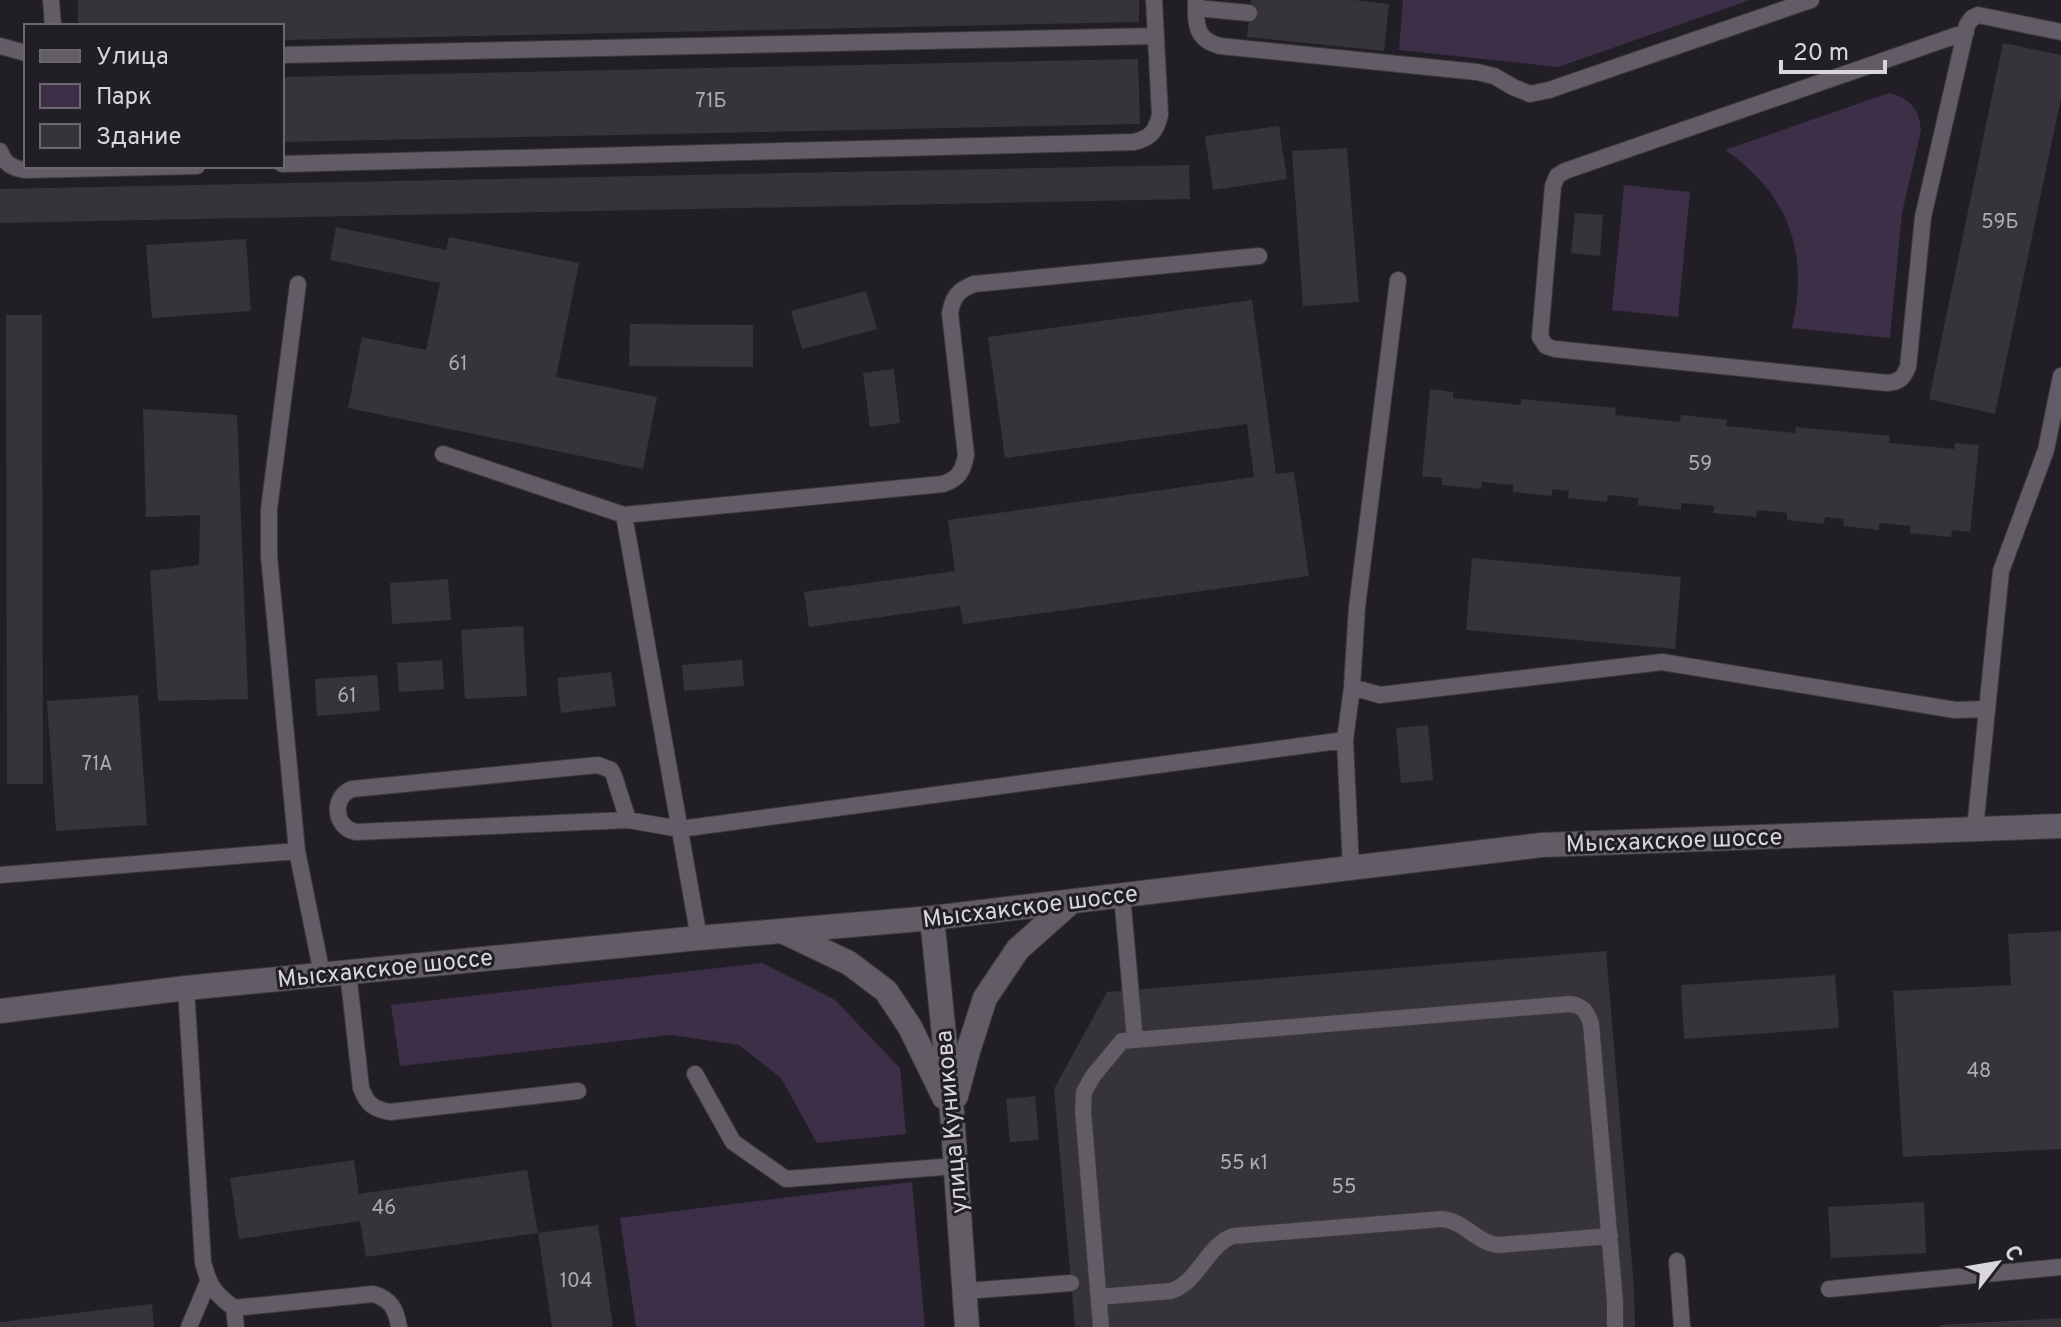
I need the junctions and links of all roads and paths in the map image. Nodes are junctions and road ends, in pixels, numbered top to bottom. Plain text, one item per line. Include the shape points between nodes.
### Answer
1 (51, 0) edge
2 (1154, 0) edge
3 (1811, 0) edge
4 (1196, 4) edge
5 (1249, 13) dead end
6 (53, 24) edge
7 (1966, 32) junction
8 (2061, 32) edge
9 (1156, 36) junction
10 (0, 46) edge
11 (24, 52) edge
12 (284, 55) edge
13 (0, 151) edge
14 (284, 164) edge
15 (111, 168) edge
16 (1259, 256) dead end
17 (1398, 280) dead end
18 (298, 284) dead end
19 (2061, 376) edge
20 (443, 454) dead end
21 (624, 515) junction
22 (1352, 687) junction
23 (1987, 709) junction
24 (1345, 740) junction
25 (628, 820) junction
26 (2061, 826) edge
27 (680, 829) junction
28 (1975, 829) junction
29 (297, 851) junction
30 (1351, 869) junction
31 (0, 875) edge
32 (1122, 895) junction
33 (1072, 901) junction
34 (932, 918) junction
35 (781, 931) junction
36 (699, 938) junction
37 (348, 972) junction
38 (322, 974) junction
39 (186, 988) junction
40 (0, 1011) edge
41 (1135, 1040) junction
42 (695, 1074) dead end
43 (578, 1091) dead end
44 (952, 1113) junction
45 (956, 1166) junction
46 (1610, 1236) junction
47 (1677, 1261) dead end
48 (2061, 1267) edge
49 (208, 1282) junction
50 (1071, 1283) dead end
51 (1829, 1289) dead end
52 (965, 1291) junction
53 (1099, 1297) junction
54 (234, 1308) junction
55 (189, 1327) edge
56 (236, 1327) edge
57 (399, 1327) edge
58 (967, 1327) edge
59 (1101, 1327) edge
60 (1615, 1327) edge
61 (1682, 1327) edge

1 - 6 lane
2 - 9 lane
3 - 4 lane via 1530,94 1477,72 1208,43 1196,22
4 - 5 lane
7 - 7 lane via 1923,217 1903,378 1887,383 1546,346 1540,337 1557,176
7 - 8 lane via 1978,15
9 - 12 lane
9 - 14 lane via 1160,115 1148,139 1134,142
10 - 11 lane
13 - 15 lane via 13,168 25,170
16 - 21 lane via 961,289 950,313 966,455 955,480
17 - 22 lane via 1357,607
18 - 29 lane via 269,509
19 - 23 lane via 2046,450 2001,571
20 - 21 lane
21 - 27 lane
22 - 23 lane via 1380,695 1662,662 1955,710
22 - 24 lane
23 - 28 lane
24 - 27 lane
24 - 30 lane
25 - 25 lane via 356,832 343,826 338,807 344,792 352,789 598,765 611,770
25 - 27 lane
26 - 28 street, Мысхакское шоссе
27 - 36 lane
28 - 30 street, Мысхакское шоссе via 1542,845
29 - 31 lane
29 - 38 lane
30 - 32 street, Мысхакское шоссе
32 - 33 street, Мысхакское шоссе
32 - 41 lane
33 - 34 street, Мысхакское шоссе
33 - 44 street via 1018,949 985,998
34 - 35 street, Мысхакское шоссе
34 - 44 street, улица Куникова
35 - 36 street, Мысхакское шоссе
35 - 44 street via 849,963 886,991
36 - 37 street, Мысхакское шоссе
37 - 38 street, Мысхакское шоссе
37 - 43 lane via 361,1088 376,1109 390,1112
38 - 39 street, Мысхакское шоссе
39 - 40 street, Мысхакское шоссе
39 - 49 lane
41 - 46 lane via 1578,1005 1591,1024
41 - 53 lane via 1122,1041 1084,1092
42 - 45 lane via 733,1142 786,1179
44 - 45 street, улица Куникова
45 - 52 street, улица Куникова
46 - 53 lane via 1487,1244 1454,1220 1442,1219 1233,1236 1180,1288
46 - 60 lane
47 - 61 lane
48 - 51 lane
49 - 54 lane
49 - 55 lane
50 - 52 lane
52 - 58 street, улица Куникова
53 - 59 lane
54 - 56 lane
54 - 57 lane via 373,1294 393,1305

